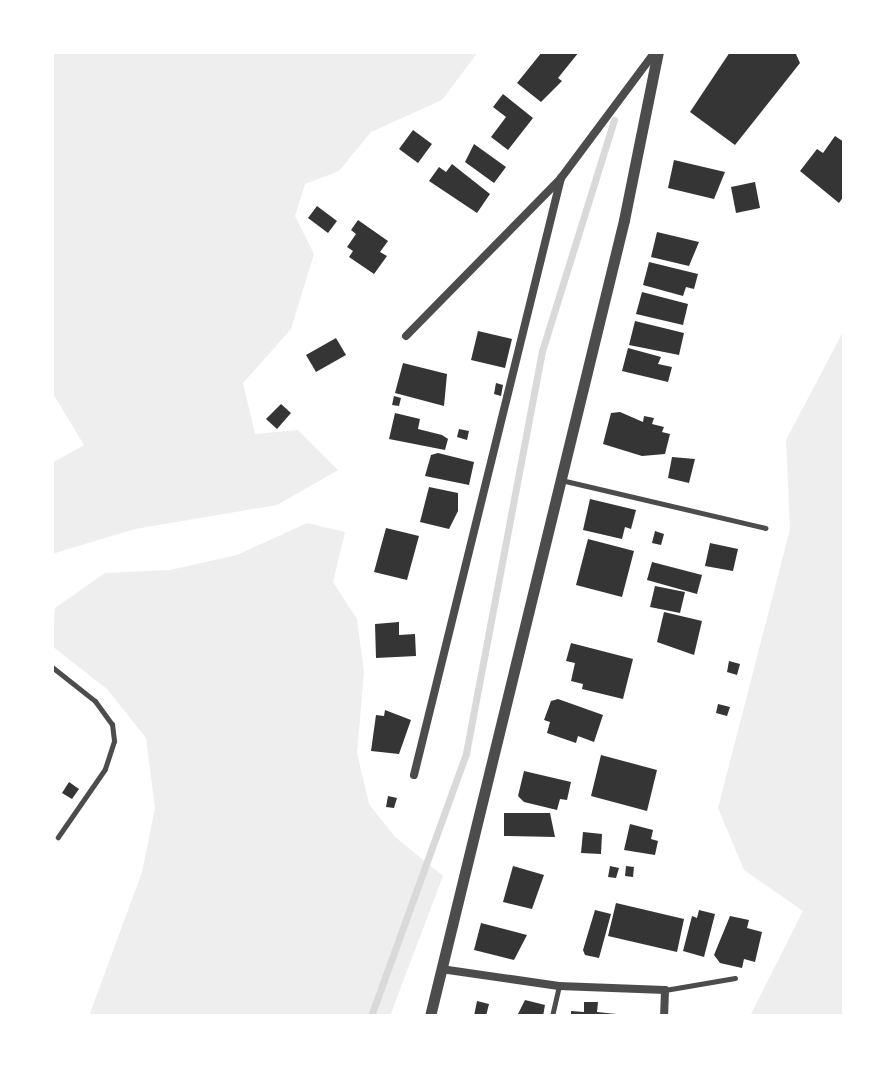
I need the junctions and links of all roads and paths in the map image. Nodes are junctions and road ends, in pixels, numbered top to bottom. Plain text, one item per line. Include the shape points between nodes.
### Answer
1 (657, 52) edge
2 (561, 178) junction
3 (406, 336) dead end
4 (560, 480) junction
5 (765, 528) dead end
6 (52, 667) edge
7 (414, 775) dead end
8 (58, 837) dead end
9 (441, 969) junction
10 (735, 978) dead end
11 (559, 986) junction
12 (665, 990) junction
13 (430, 1016) edge
14 (552, 1016) edge
15 (664, 1016) edge

1 - 2 street
1 - 4 street via 624,220
2 - 3 street
2 - 7 street
4 - 5 lane
4 - 9 street
6 - 8 lane via 95,701 112,724 114,741 105,769
9 - 11 street
9 - 13 street
10 - 12 lane
11 - 12 street
11 - 14 lane
12 - 15 street

